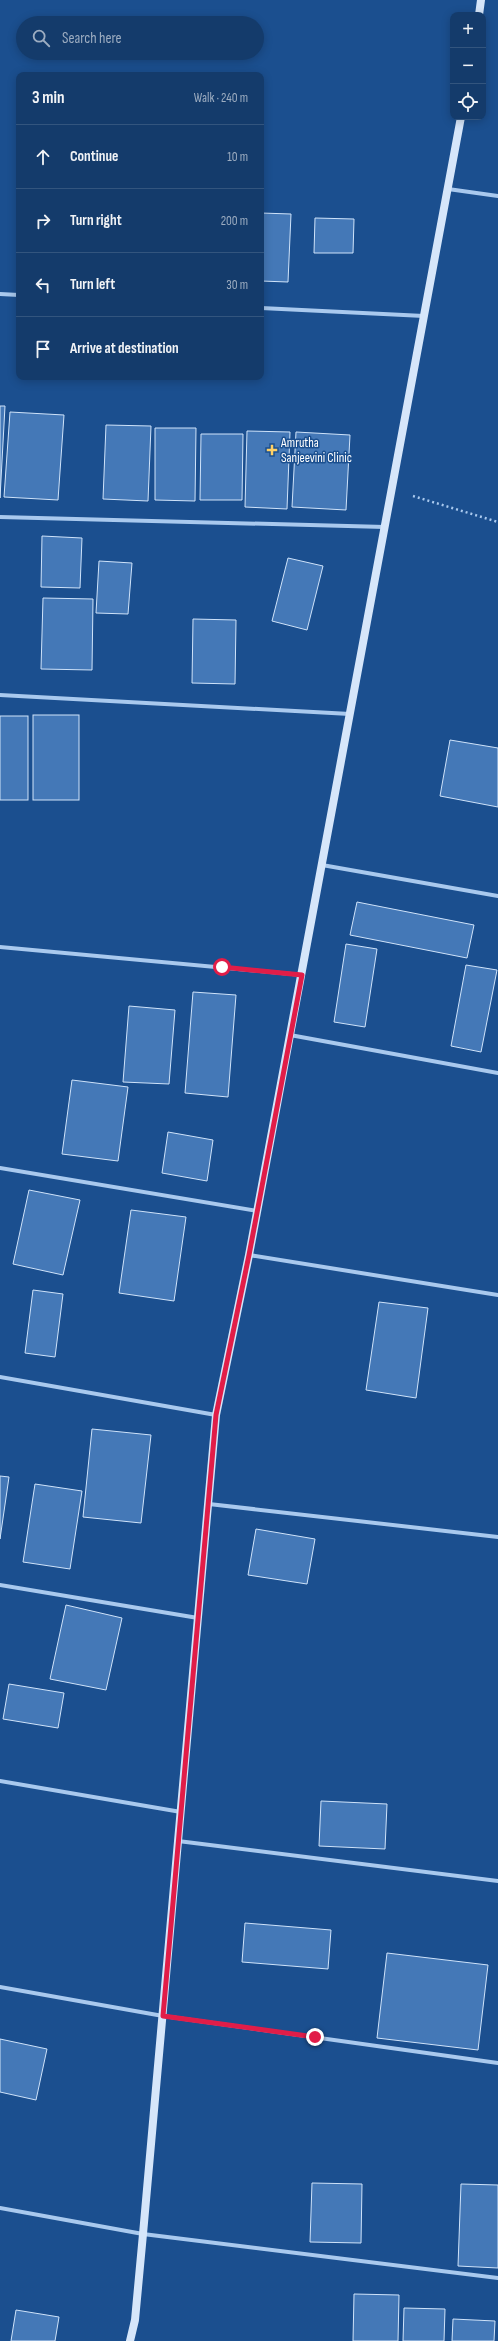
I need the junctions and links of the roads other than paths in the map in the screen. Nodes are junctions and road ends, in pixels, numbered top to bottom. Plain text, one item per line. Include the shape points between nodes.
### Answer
1 (481, 0) edge
2 (479, 12) edge
3 (460, 120) edge
4 (448, 189) junction
5 (498, 196) edge
6 (0, 294) edge
7 (16, 295) edge
8 (264, 308) edge
9 (425, 316) junction
10 (0, 517) edge
11 (385, 527) junction
12 (0, 696) edge
13 (350, 714) junction
14 (322, 865) junction
15 (498, 896) edge
16 (0, 947) edge
17 (302, 975) junction
18 (290, 1035) junction
19 (498, 1073) edge
20 (0, 1168) edge
21 (257, 1212) junction
22 (249, 1255) junction
23 (498, 1295) edge
24 (0, 1376) edge
25 (216, 1415) junction
26 (209, 1504) junction
27 (498, 1537) edge
28 (0, 1585) edge
29 (198, 1618) junction
30 (0, 1781) edge
31 (181, 1812) junction
32 (178, 1841) junction
33 (498, 1881) edge
34 (0, 1987) edge
35 (163, 2016) junction
36 (498, 2063) edge
37 (0, 2208) edge
38 (143, 2234) junction
39 (498, 2278) edge
40 (130, 2341) edge

1 - 2 main road
3 - 4 main road
4 - 5 street
4 - 9 main road
6 - 7 street
8 - 9 street
9 - 11 main road
10 - 11 street
11 - 13 main road
12 - 13 street
13 - 14 main road
14 - 15 street
14 - 17 main road
16 - 17 street
17 - 18 main road
18 - 19 street
18 - 21 main road
20 - 21 street
21 - 22 main road
22 - 23 street
22 - 25 main road
24 - 25 street
25 - 26 main road
26 - 27 street
26 - 29 main road
28 - 29 street
29 - 31 main road
30 - 31 street
31 - 32 main road
32 - 33 street
32 - 35 main road
34 - 35 street
35 - 36 street
35 - 38 main road
37 - 38 street
38 - 39 street
38 - 40 main road via 135,2320

